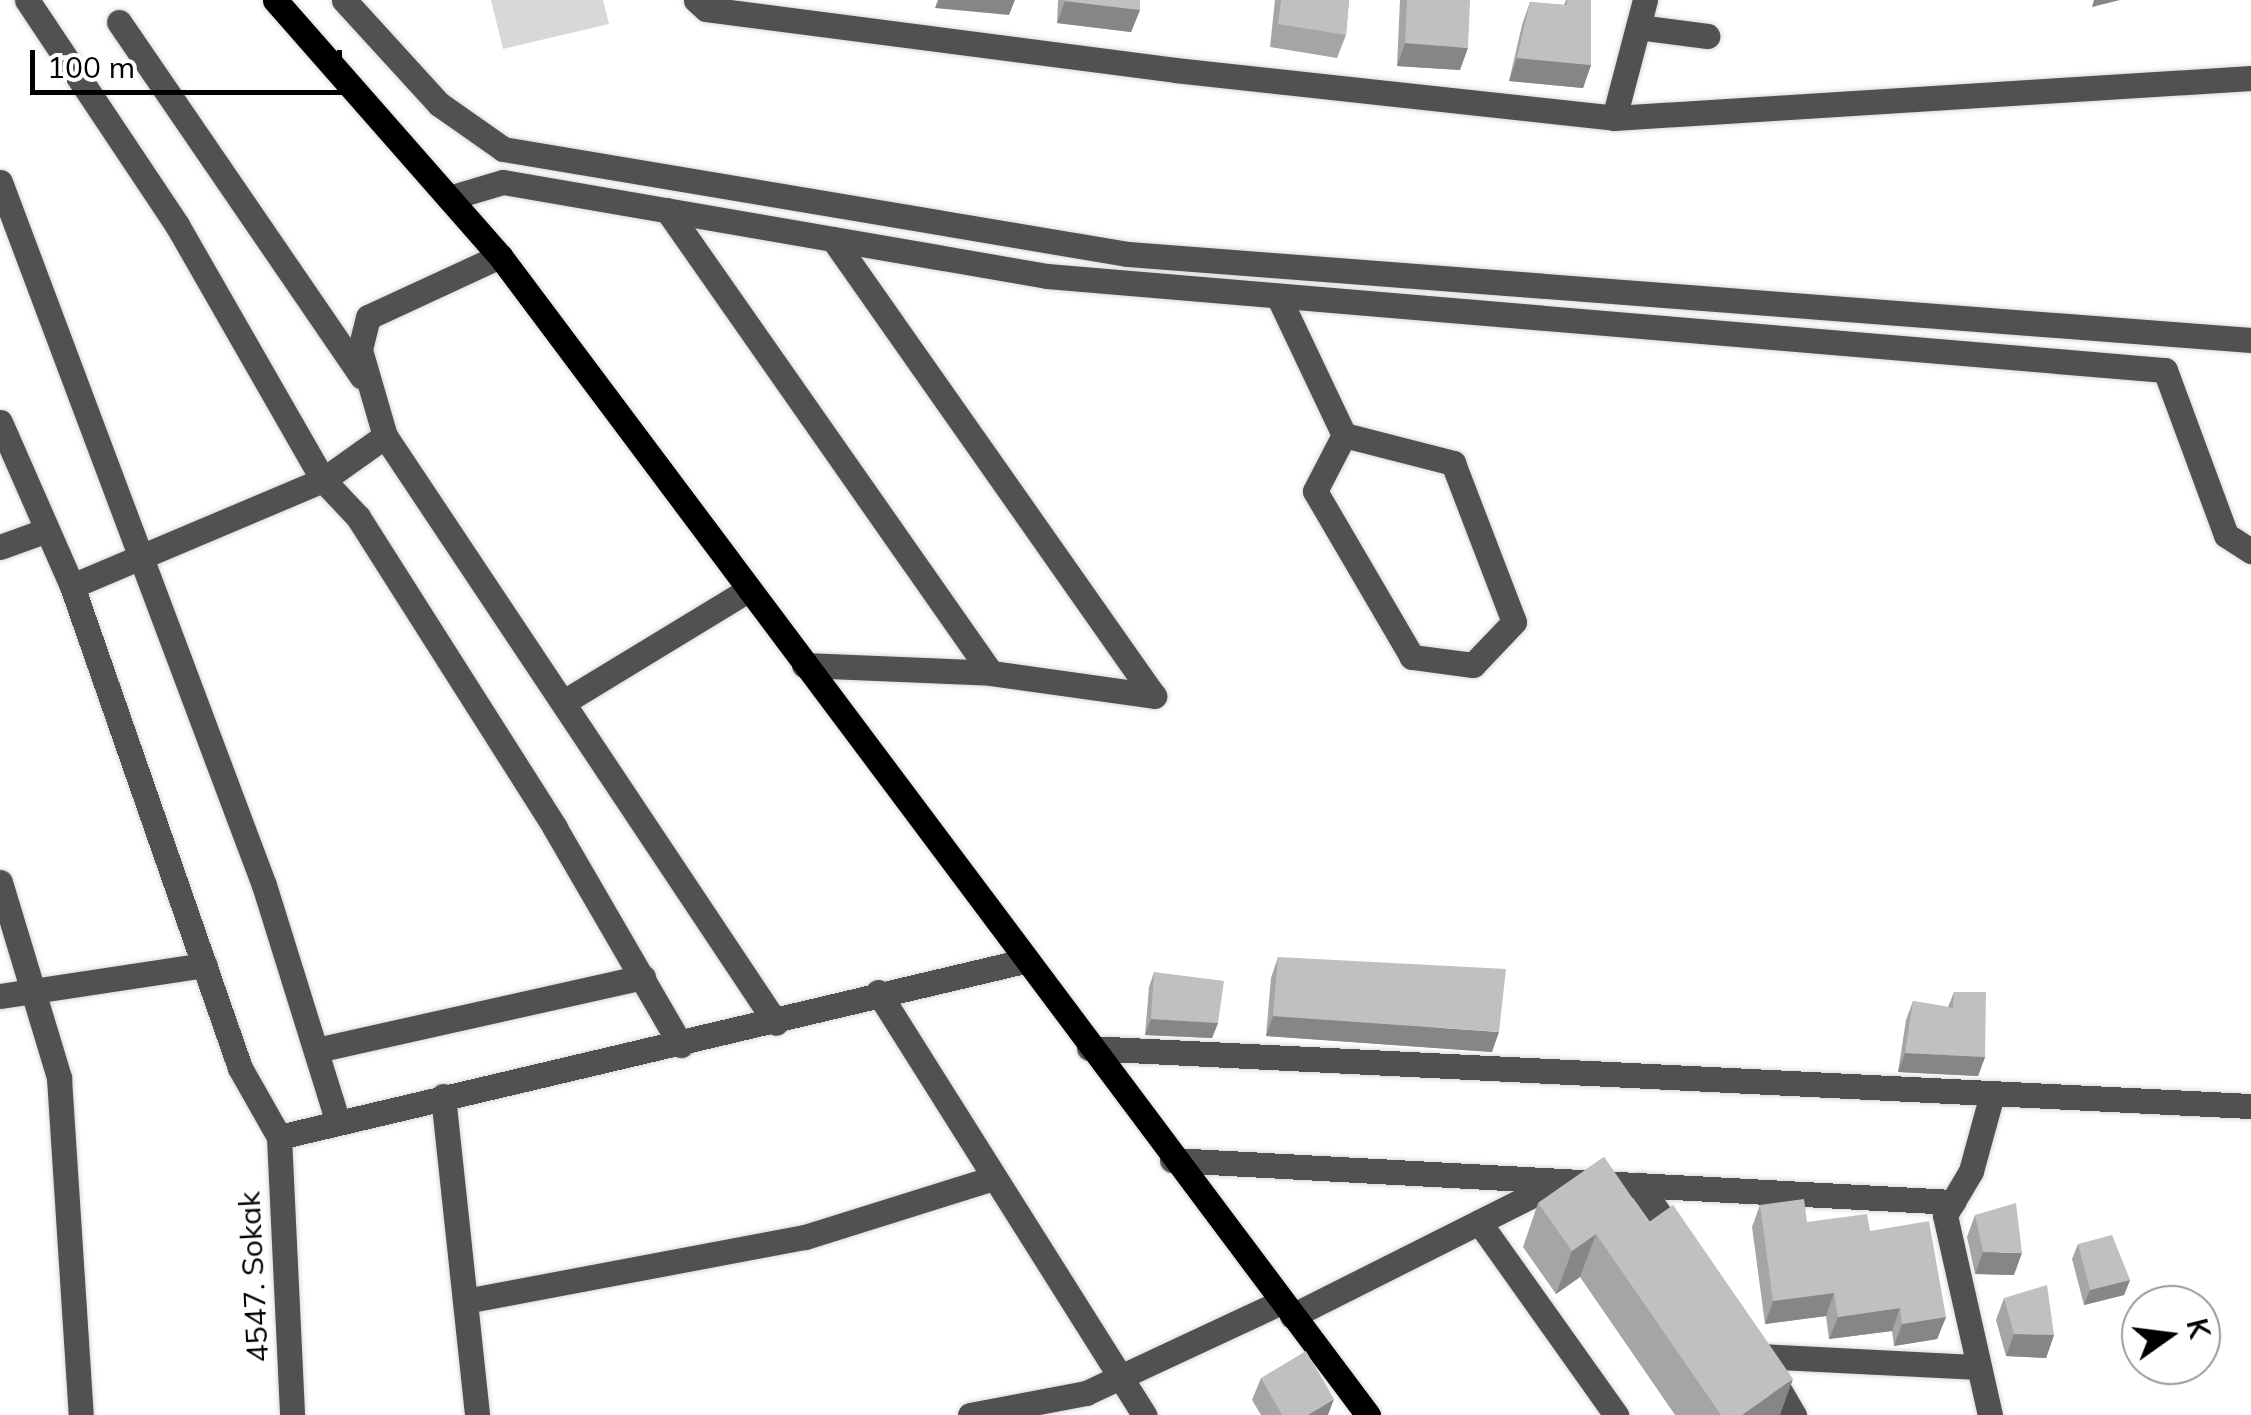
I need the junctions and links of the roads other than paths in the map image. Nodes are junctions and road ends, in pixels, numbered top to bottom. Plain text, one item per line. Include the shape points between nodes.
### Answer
1 (27, 0) edge
2 (275, 0) edge
3 (344, 0) edge
4 (696, 0) edge
5 (1645, 0) edge
6 (120, 22) dead end
7 (1638, 28) junction
8 (1708, 36) dead end
9 (2251, 78) edge
10 (1614, 118) junction
11 (0, 182) edge
12 (449, 198) junction
13 (667, 210) junction
14 (833, 240) junction
15 (500, 256) junction
16 (1278, 296) junction
17 (2251, 340) edge
18 (373, 394) junction
19 (0, 422) edge
20 (1344, 435) junction
21 (385, 436) junction
22 (323, 480) junction
23 (48, 530) junction
24 (0, 546) edge
25 (2251, 551) edge
26 (143, 553) junction
27 (72, 586) junction
28 (748, 590) junction
29 (804, 665) junction
30 (991, 673) junction
31 (567, 700) junction
32 (0, 882) edge
33 (1024, 961) junction
34 (204, 964) junction
35 (643, 977) junction
36 (32, 992) junction
37 (878, 992) junction
38 (0, 996) edge
39 (776, 1023) junction
40 (680, 1046) junction
41 (1089, 1048) junction
42 (320, 1049) junction
43 (1992, 1094) junction
44 (444, 1096) junction
45 (2251, 1106) edge
46 (337, 1120) junction
47 (279, 1137) junction
48 (1172, 1160) junction
49 (993, 1178) junction
50 (1561, 1181) junction
51 (1639, 1185) junction
52 (1953, 1202) junction
53 (1478, 1222) junction
54 (1694, 1263) edge
55 (471, 1300) junction
56 (1286, 1309) junction
57 (1737, 1325) edge
58 (1759, 1356) junction
59 (1980, 1367) junction
60 (1120, 1377) junction
61 (81, 1415) edge
62 (292, 1415) edge
63 (477, 1415) edge
64 (970, 1415) edge
65 (1144, 1415) edge
66 (1368, 1415) edge
67 (1616, 1415) edge
68 (1794, 1415) edge
69 (1990, 1415) edge

1 - 22 street via 177,225
2 - 12 main road
3 - 17 street via 440,104 523,152 1128,254
4 - 10 street via 706,9 1191,72
5 - 7 street
6 - 18 street
7 - 8 street
7 - 10 street
9 - 10 street
11 - 26 street
12 - 13 street via 503,182
12 - 15 main road
13 - 14 street
13 - 30 street
14 - 16 street via 1047,276
14 - 30 street via 1154,696
15 - 18 street via 368,317 360,350
15 - 28 main road
16 - 20 street
16 - 25 street via 2166,370 2226,535
18 - 21 street
19 - 23 street
20 - 20 street via 1453,463 1514,622 1473,665 1412,657 1314,492
21 - 22 street
21 - 31 street
22 - 26 street
22 - 35 street via 368,533
23 - 24 street
23 - 27 street
26 - 27 street
26 - 42 street
27 - 34 street
28 - 29 main road
28 - 31 street
29 - 30 street
29 - 33 main road
31 - 39 street
32 - 36 street
33 - 37 street
33 - 41 main road
34 - 36 street
34 - 47 street via 240,1068
35 - 40 street
35 - 42 street
36 - 38 street
36 - 61 street via 59,1078
37 - 39 street
37 - 49 street
39 - 40 street
40 - 44 street
41 - 43 street
41 - 48 main road
42 - 46 street
43 - 45 street
43 - 52 street
44 - 46 street
44 - 55 street
46 - 47 street
47 - 62 street, 4547. Sokak
48 - 50 street
48 - 56 main road
49 - 55 street via 805,1238
49 - 60 street
50 - 51 street
50 - 53 street
51 - 52 street
51 - 54 street
52 - 59 street via 1945,1214
53 - 56 street
53 - 67 street
55 - 63 street
56 - 60 street
56 - 66 main road
57 - 58 street
58 - 59 street
58 - 68 street
59 - 69 street
60 - 64 street via 1086,1393
60 - 65 street

